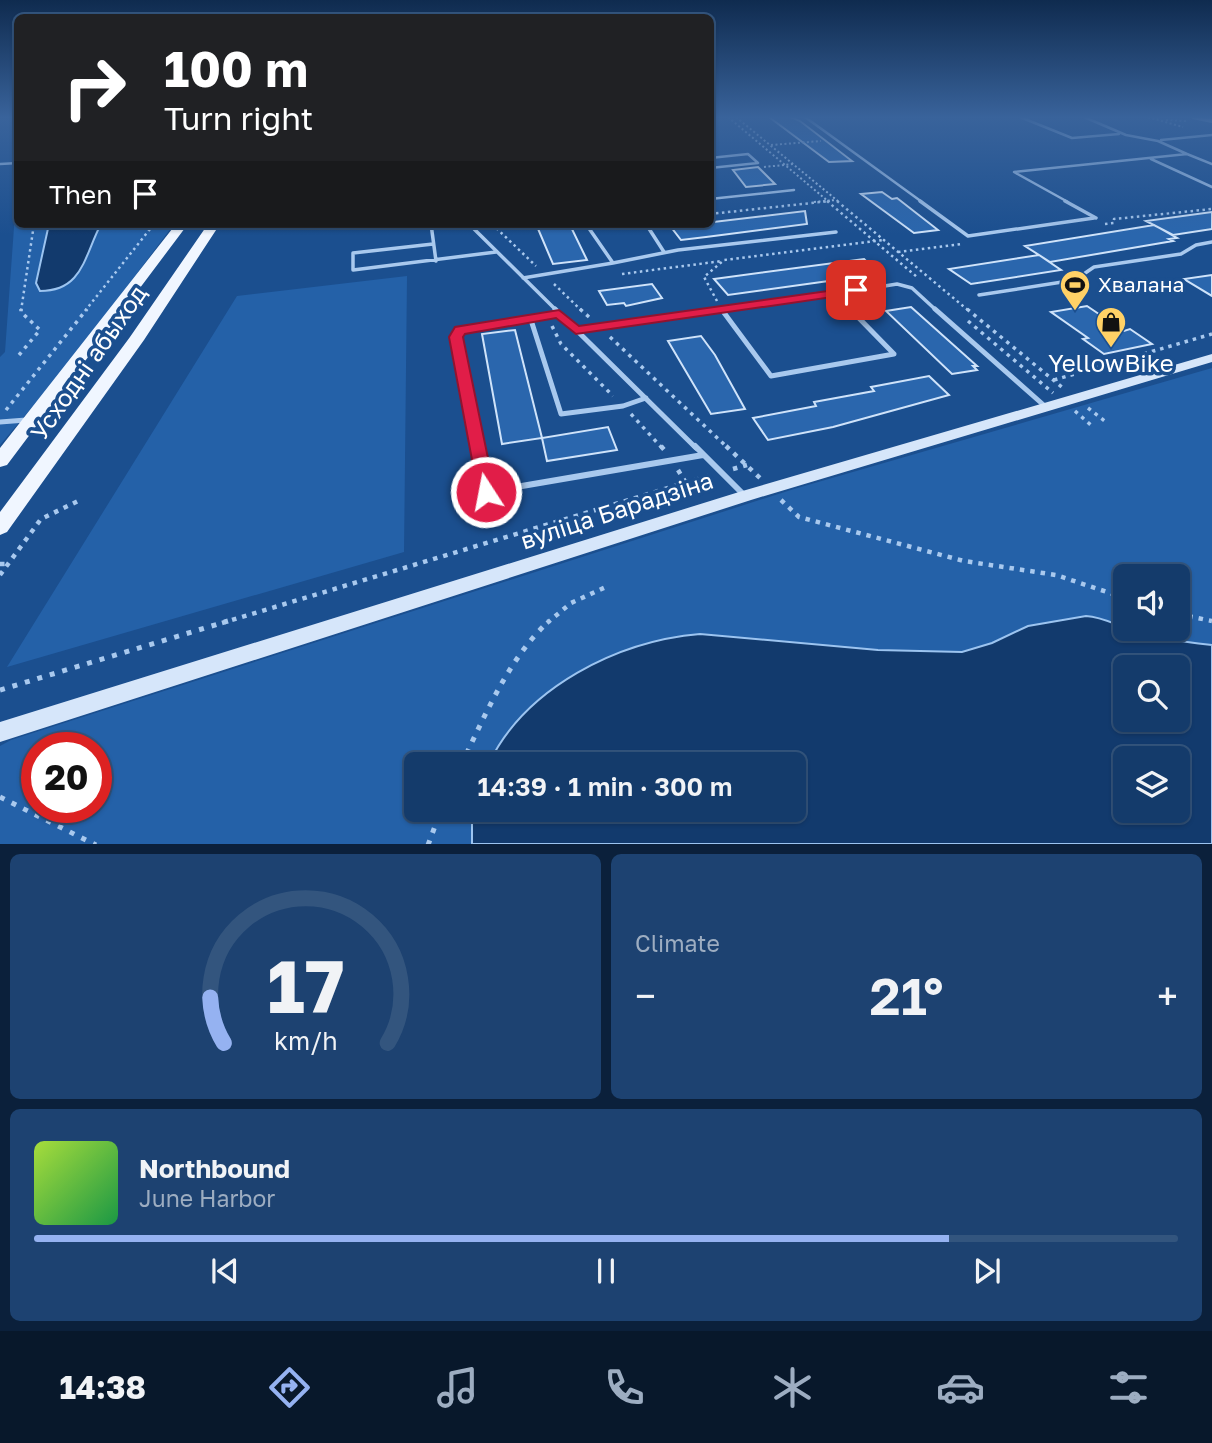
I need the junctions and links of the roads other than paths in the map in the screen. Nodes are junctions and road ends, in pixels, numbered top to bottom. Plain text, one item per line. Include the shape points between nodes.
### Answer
1 (751, 156) edge
2 (859, 156) edge
3 (1164, 156) edge
4 (1193, 156) edge
5 (1148, 158) junction
6 (1212, 164) edge
7 (714, 168) edge
8 (1212, 187) edge
9 (794, 190) dead end
10 (714, 199) edge
11 (179, 228) edge
12 (211, 228) edge
13 (431, 228) edge
14 (472, 228) edge
15 (589, 228) edge
16 (649, 228) edge
17 (836, 232) dead end
18 (1212, 242) edge
19 (433, 244) junction
20 (496, 252) junction
21 (664, 252) junction
22 (436, 261) junction
23 (613, 263) junction
24 (523, 278) junction
25 (835, 293) junction
26 (979, 295) dead end
27 (721, 308) junction
28 (559, 314) junction
29 (531, 320) junction
30 (576, 330) junction
31 (1212, 358) edge
32 (646, 398) junction
33 (1047, 408) junction
34 (0, 419) edge
35 (32, 420) junction
36 (703, 455) junction
37 (0, 460) edge
38 (745, 496) junction
39 (0, 527) edge
40 (0, 732) edge

1 - 7 lane via 758,163
2 - 5 lane via 968,236 1096,218 1014,172
3 - 5 lane
4 - 6 lane
5 - 8 lane
9 - 10 lane
11 - 35 main road, Усходні абыход
12 - 39 main road, Усходні абыход
13 - 19 lane
14 - 20 lane
15 - 23 lane
16 - 21 lane
17 - 21 lane
18 - 26 lane via 1181,254 1094,267 1075,281
19 - 22 lane
19 - 22 lane via 353,253 353,270
20 - 22 lane
20 - 24 lane
21 - 23 lane
23 - 24 lane
24 - 28 lane
25 - 27 lane
25 - 27 lane via 894,354 771,376
25 - 33 lane via 897,284 912,288
27 - 30 lane
28 - 29 lane
28 - 30 lane
29 - 32 lane via 561,414 623,406
29 - 36 lane via 471,326 456,337 486,492
30 - 32 lane
31 - 33 street, вуліца Барадзіна via 1065,396
32 - 36 lane
33 - 38 street, вуліца Барадзіна
34 - 35 lane
35 - 37 main road, Усходні абыход
36 - 38 lane
38 - 40 street, вуліца Барадзіна

